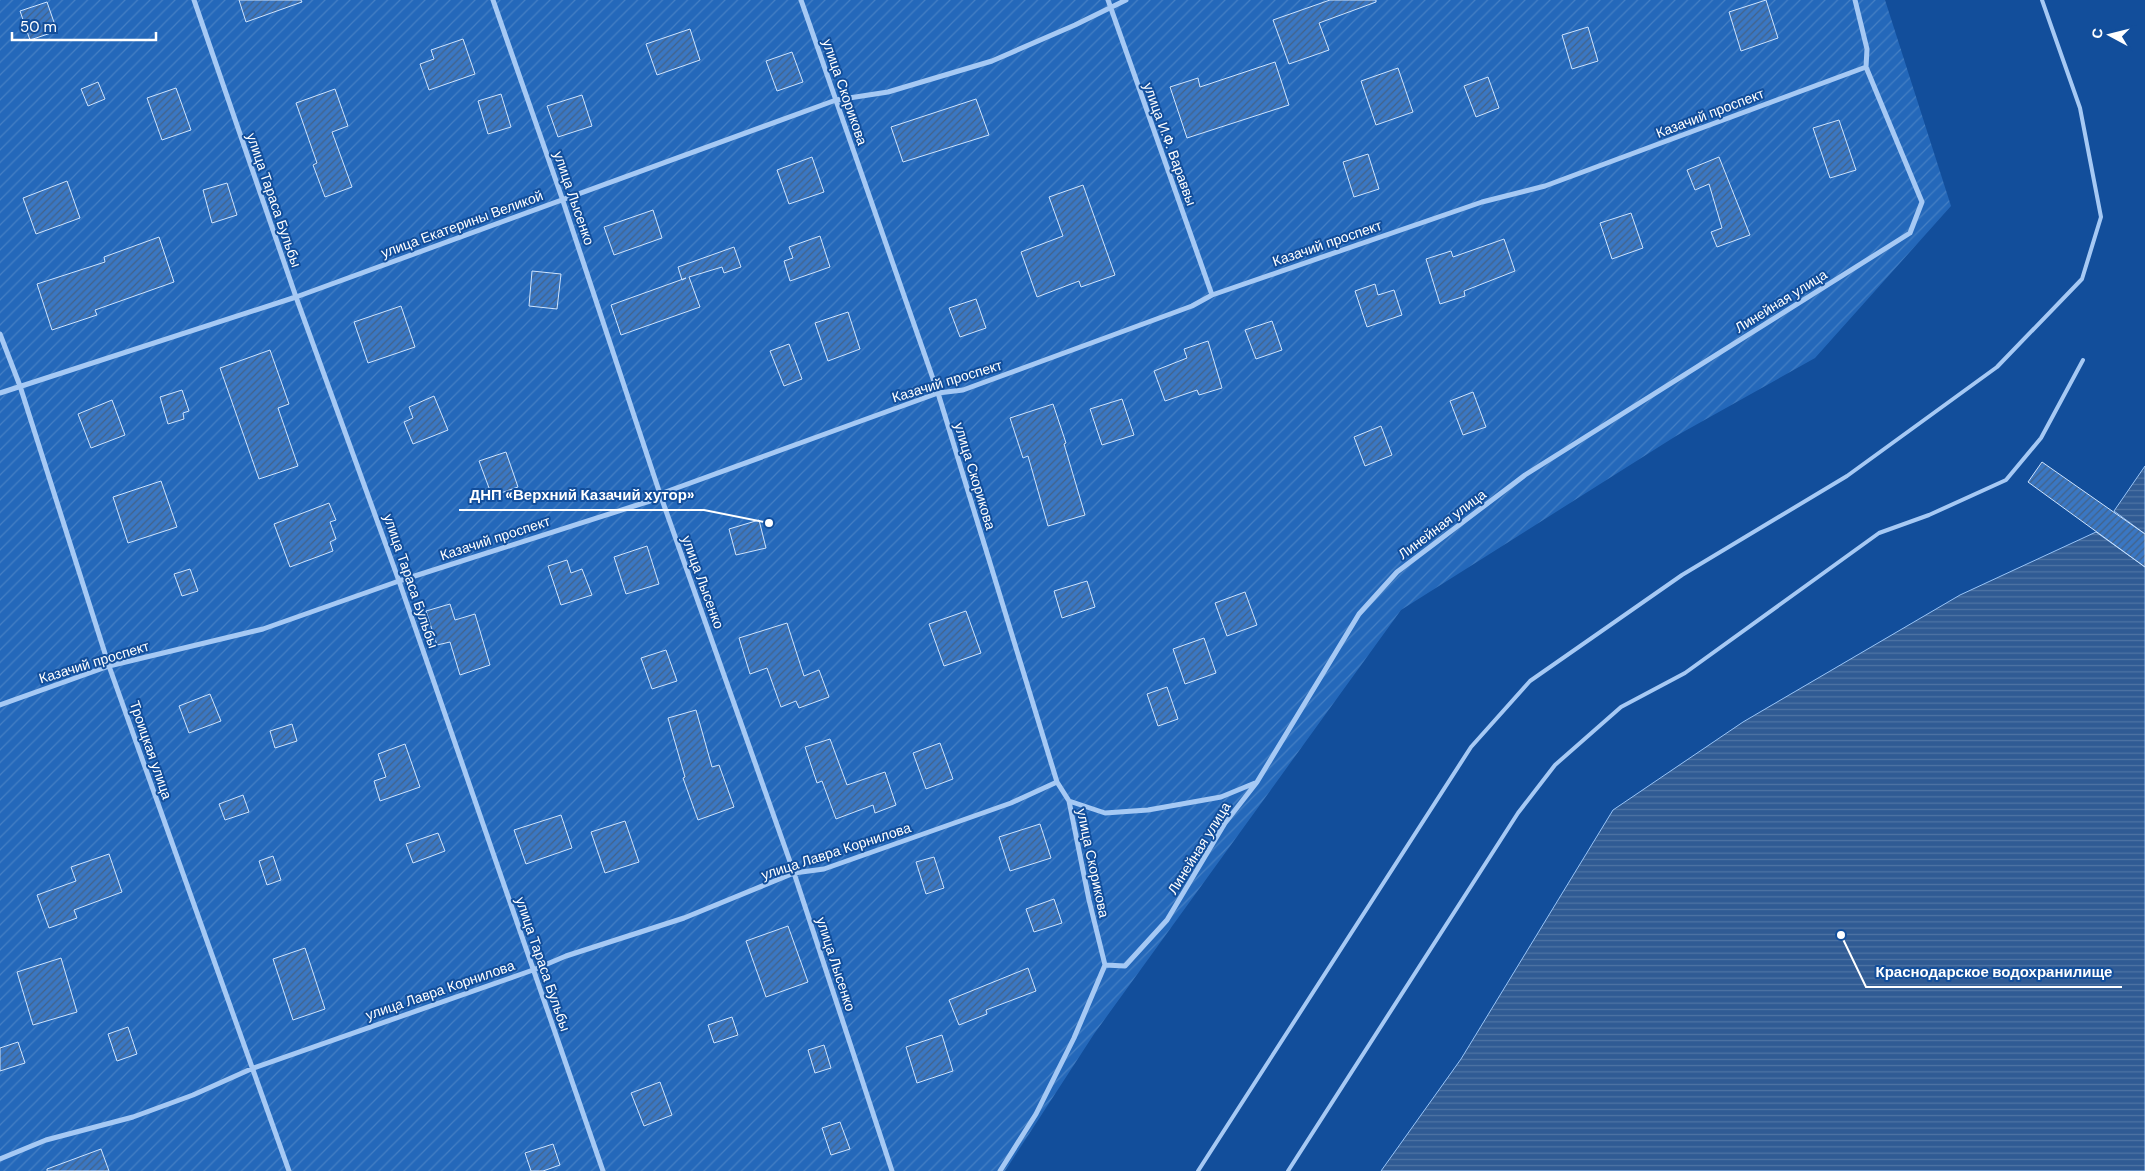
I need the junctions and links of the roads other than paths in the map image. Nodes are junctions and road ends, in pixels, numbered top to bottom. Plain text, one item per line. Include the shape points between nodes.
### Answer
1 (194, 0) edge
2 (493, 0) edge
3 (801, 0) edge
4 (1108, 0) edge
5 (1126, 0) edge
6 (1855, 0) edge
7 (2042, 0) edge
8 (1111, 9) junction
9 (1866, 67) junction
10 (836, 100) junction
11 (562, 198) junction
12 (1212, 294) junction
13 (296, 297) junction
14 (0, 334) edge
15 (2084, 360) dead end
16 (20, 386) junction
17 (0, 393) edge
18 (938, 393) junction
19 (660, 494) junction
20 (399, 581) junction
21 (110, 666) junction
22 (0, 704) edge
23 (1057, 782) junction
24 (1257, 782) junction
25 (1069, 801) junction
26 (794, 873) junction
27 (1105, 965) junction
28 (533, 970) junction
29 (251, 1069) junction
30 (0, 1159) edge
31 (289, 1171) edge
32 (603, 1171) edge
33 (892, 1171) edge
34 (1000, 1171) edge
35 (1198, 1171) edge
36 (1288, 1171) edge

1 - 13 street, улица Тараса Бульбы
2 - 11 street, улица Лысенко
3 - 10 street, улица Скорикова
4 - 8 street, улица И.Ф. Вараввы
5 - 8 street, улица Екатерины Великой
6 - 9 street, Линейная улица via 1867,48
7 - 35 lane via 2080,108 2101,217 2082,279 1997,367 1847,476 1682,575 1530,681 1470,747
8 - 10 street, улица Екатерины Великой via 992,61 888,92
8 - 12 street, улица И.Ф. Вараввы
9 - 12 street, Казачий проспект via 1546,186 1473,205
9 - 24 street, Линейная улица via 1922,202 1910,233 1525,475 1397,572 1359,614
10 - 11 street, улица Екатерины Великой
10 - 18 street, улица Скорикова
11 - 13 street, улица Екатерины Великой
11 - 19 street, улица Лысенко
12 - 18 street, Казачий проспект via 1192,306 963,390
13 - 16 street, улица Екатерины Великой
13 - 20 street, улица Тараса Бульбы
14 - 16 street, Троицкая улица
15 - 36 lane via 2041,438 2006,480 1930,516 1879,533 1685,673 1621,707 1555,765 1518,813
16 - 17 street, улица Екатерины Великой
16 - 21 street, Троицкая улица
18 - 19 street, Казачий проспект
18 - 23 street, улица Скорикова
19 - 20 street, Казачий проспект via 650,501
19 - 26 street, улица Лысенко
20 - 21 street, Казачий проспект via 262,629
20 - 28 street, улица Тараса Бульбы
21 - 22 street, Казачий проспект
21 - 29 street, Троицкая улица
23 - 25 street, улица Скорикова
23 - 26 street, улица Лавра Корнилова via 1011,803 824,869
24 - 25 street via 1221,797 1148,810 1105,813
24 - 27 street, Линейная улица via 1225,823 1167,920 1125,966
25 - 27 street, улица Скорикова
26 - 28 street, улица Лавра Корнилова via 684,918
26 - 33 street, улица Лысенко
27 - 34 street via 1074,1038 1036,1114
28 - 29 street, улица Лавра Корнилова
28 - 32 street, улица Тараса Бульбы
29 - 30 street, улица Лавра Корнилова via 133,1117 46,1140
29 - 31 street, Троицкая улица

